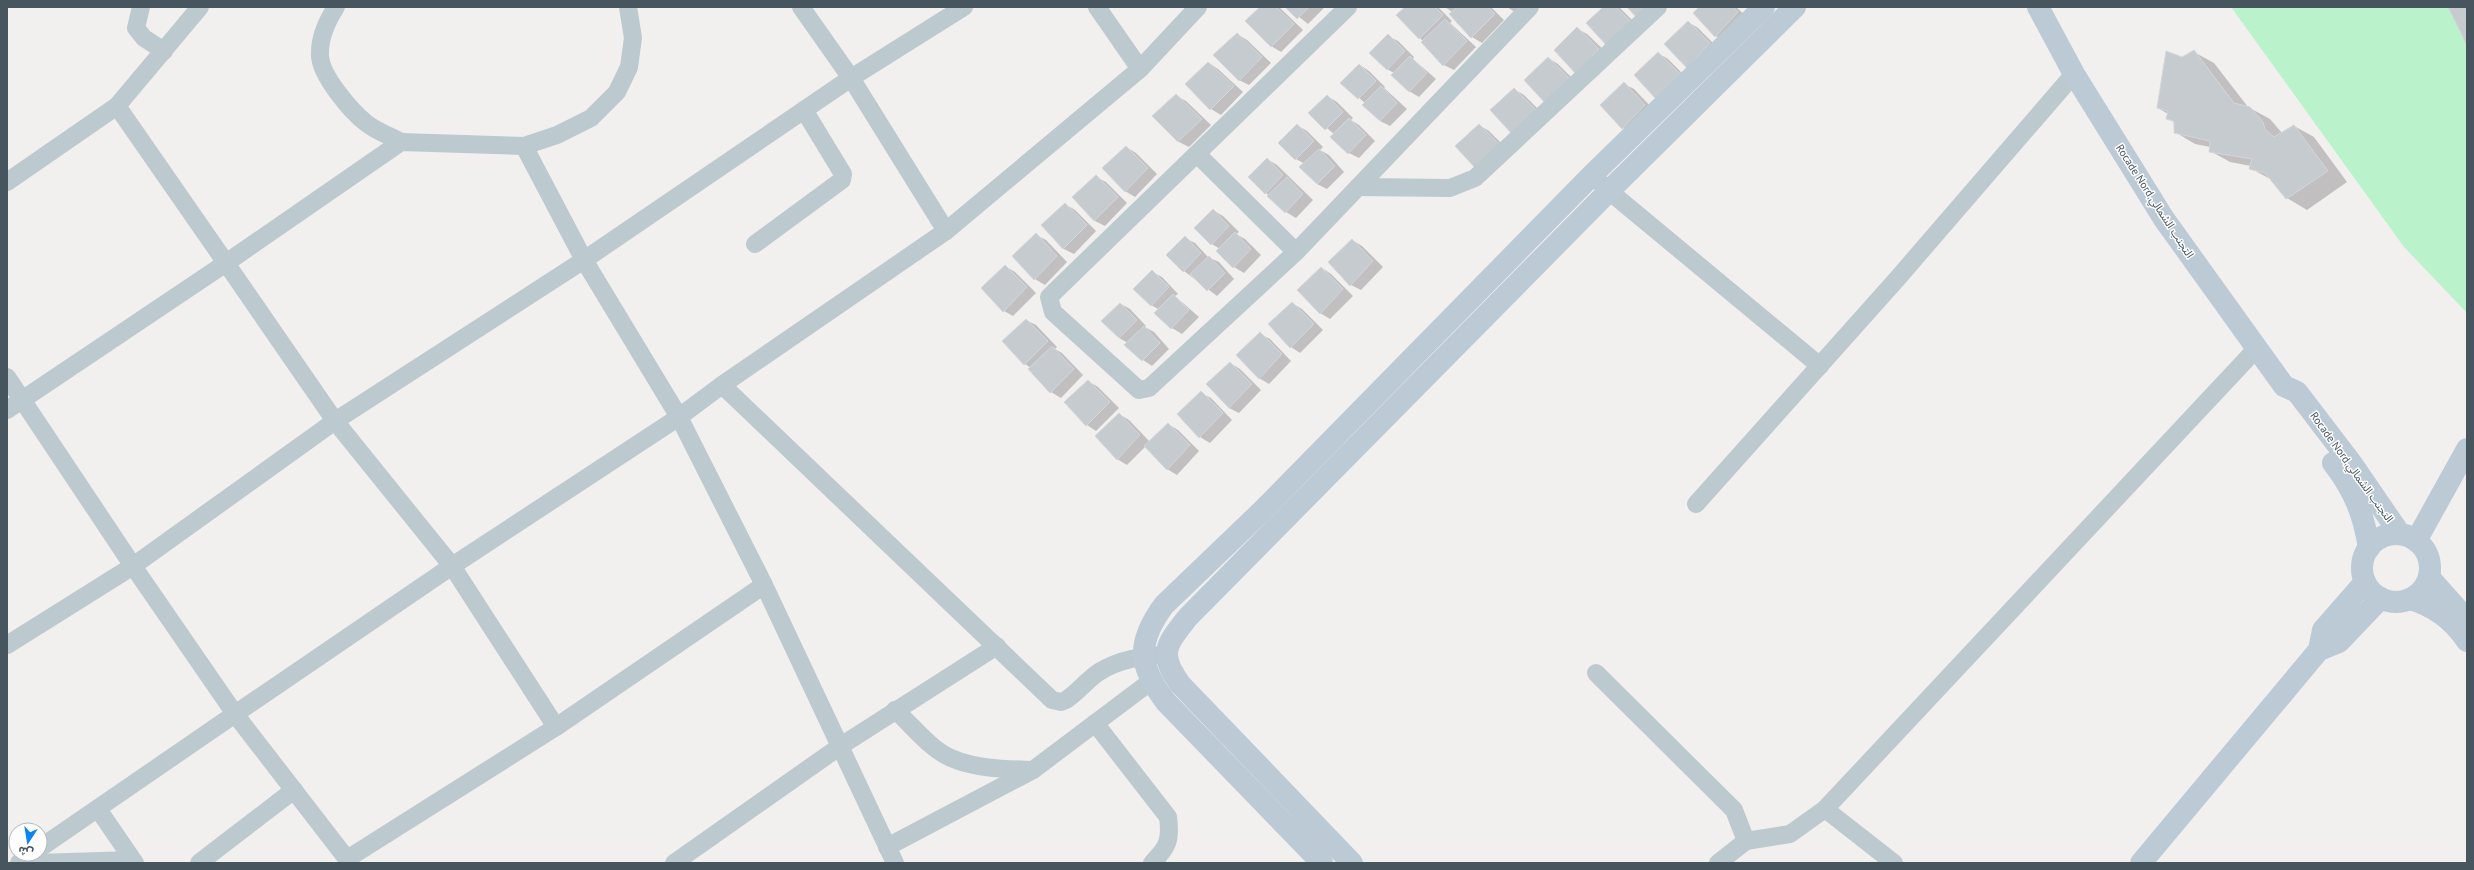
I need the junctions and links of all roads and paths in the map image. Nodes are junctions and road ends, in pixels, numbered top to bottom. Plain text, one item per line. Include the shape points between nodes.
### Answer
1 (141, 7) edge
2 (200, 7) edge
3 (336, 7) edge
4 (628, 7) edge
5 (801, 7) edge
6 (964, 7) edge
7 (1097, 7) edge
8 (1198, 7) edge
9 (1348, 7) edge
10 (1530, 7) edge
11 (1658, 7) edge
12 (1764, 7) edge
13 (1795, 7) edge
14 (2038, 7) edge
15 (164, 51) junction
16 (1140, 69) junction
17 (2074, 74) junction
18 (851, 78) junction
19 (117, 106) junction
20 (804, 110) junction
21 (401, 142) junction
22 (524, 146) junction
23 (1198, 155) junction
24 (1592, 175) junction
25 (7, 182) edge
26 (1358, 187) junction
27 (1609, 191) junction
28 (946, 231) junction
29 (755, 244) dead end
30 (1296, 252) junction
31 (584, 260) junction
32 (226, 263) junction
33 (2257, 348) junction
34 (1820, 366) junction
35 (7, 377) edge
36 (722, 385) junction
37 (2284, 386) junction
38 (21, 399) junction
39 (7, 410) edge
40 (1356, 416) junction
41 (679, 417) junction
42 (335, 421) junction
43 (1371, 431) junction
44 (2467, 449) edge
45 (1696, 504) dead end
46 (2408, 538) junction
47 (2368, 548) junction
48 (132, 566) junction
49 (452, 566) junction
50 (2429, 577) junction
51 (2365, 582) junction
52 (764, 586) junction
53 (2381, 598) junction
54 (2410, 599) junction
55 (2467, 620) edge
56 (2467, 641) edge
57 (7, 645) edge
58 (996, 646) junction
59 (2319, 650) junction
60 (1166, 654) junction
61 (1144, 656) junction
62 (1596, 673) dead end
63 (1150, 682) junction
64 (895, 710) junction
65 (235, 714) junction
66 (1095, 723) junction
67 (556, 727) junction
68 (839, 747) junction
69 (1033, 770) junction
70 (294, 790) junction
71 (98, 809) junction
72 (1825, 809) junction
73 (1746, 841) junction
74 (48, 843) edge
75 (887, 847) junction
76 (134, 861) edge
77 (349, 861) edge
78 (37, 863) edge
79 (199, 863) edge
80 (674, 863) edge
81 (895, 863) edge
82 (1152, 863) edge
83 (1322, 863) edge
84 (1352, 863) edge
85 (1718, 863) edge
86 (1894, 863) edge
87 (2141, 863) edge

1 - 15 street via 136,28 144,38
2 - 15 street
3 - 21 street via 323,32 320,57 327,74 347,105 367,123
4 - 22 street via 633,38 629,67 617,92 591,118 557,135
5 - 18 street
6 - 18 street
7 - 16 street
8 - 16 street
9 - 23 street
10 - 26 street
11 - 26 street via 1475,178 1450,188
12 - 24 street
13 - 27 street
14 - 17 street, Rocade Nord,التجنب الشمالي
15 - 19 street
16 - 28 street
17 - 33 street, Rocade Nord,التجنب الشمالي via 2164,219
17 - 34 street
18 - 20 street
18 - 28 street
19 - 25 street
19 - 32 street
20 - 29 street via 843,174 842,180
20 - 31 street
21 - 22 street
21 - 32 street
22 - 31 street
23 - 30 street
23 - 30 street via 1049,297 1053,312 1139,390 1145,390
24 - 27 street
24 - 40 street
26 - 30 street
27 - 34 street
27 - 43 street
28 - 36 street
31 - 41 street
31 - 42 street
32 - 38 street
32 - 42 street
33 - 37 street, Rocade Nord,التجنب الشمالي
33 - 72 street
34 - 45 street
35 - 38 street
36 - 41 street
36 - 58 street
37 - 46 street, Rocade Nord,التجنب الشمالي via 2296,392
37 - 47 street, Rocade Nord,التجنب الشمالي via 2284,398 2355,496 2362,512
38 - 39 street
38 - 48 street
40 - 43 street
40 - 61 street via 1164,605 1147,634
41 - 49 street
41 - 52 street
42 - 48 street
42 - 49 street
43 - 60 street via 1188,617 1173,636
44 - 46 street
46 - 47 street, Rocade Nord,التجنب الشمالي via 2382,537
46 - 50 street, Rocade Nord,التجنب الشمالي via 2427,554
47 - 51 street, Rocade Nord,التجنب الشمالي via 2362,564
48 - 57 street
48 - 65 street
49 - 65 street
49 - 67 street
50 - 54 street via 2420,592
50 - 55 street
51 - 53 street via 2372,592
51 - 59 street via 2323,630
52 - 67 street
52 - 68 street
53 - 54 street via 2399,602
53 - 59 street via 2339,642
54 - 56 street via 2422,602 2447,617
58 - 61 street via 1043,693 1057,702 1066,700 1099,672 1121,661
58 - 64 street
59 - 87 street
60 - 61 street
60 - 84 street via 1168,667 1180,684
61 - 63 street via 1144,668
62 - 73 street via 1734,810
63 - 66 street
63 - 83 street via 1166,702
64 - 68 street
64 - 69 street via 929,742 951,758 989,768
65 - 70 street
65 - 71 street
66 - 69 street
66 - 82 street via 1168,818 1170,834 1165,850
67 - 77 street
68 - 75 street
68 - 80 street
69 - 75 street
70 - 77 street
70 - 79 street
71 - 74 street
71 - 76 street
72 - 73 street via 1790,834
72 - 86 street
73 - 85 street
75 - 81 street
76 - 78 street

